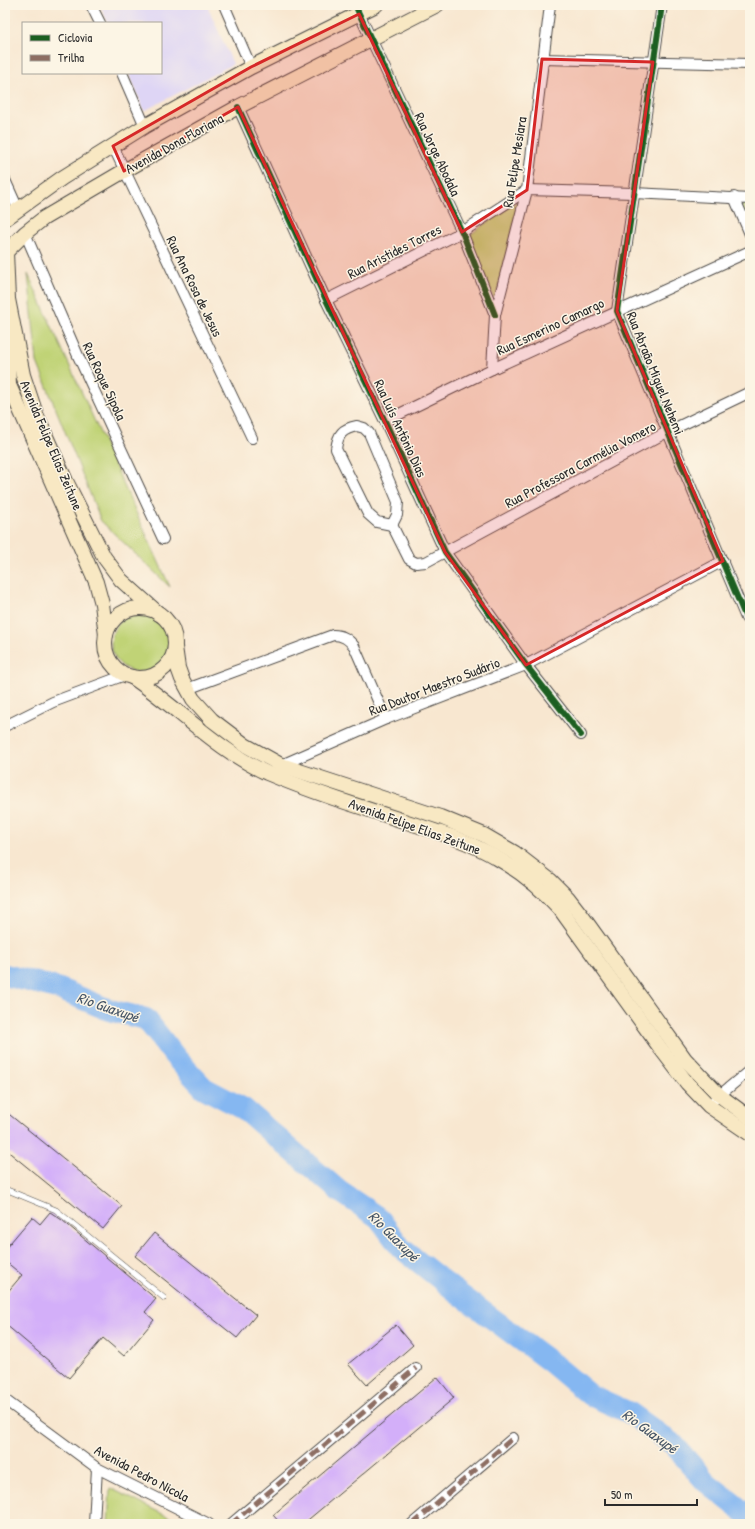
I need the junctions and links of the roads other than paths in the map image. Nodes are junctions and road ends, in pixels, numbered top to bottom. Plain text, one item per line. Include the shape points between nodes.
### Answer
1 (92, 5) edge
2 (224, 5) edge
3 (376, 5) edge
4 (437, 5) edge
5 (550, 5) edge
6 (662, 5) edge
7 (357, 9) edge
8 (100, 22) edge
9 (371, 39) junction
10 (542, 59) junction
11 (653, 62) junction
12 (750, 64) edge
13 (251, 67) junction
14 (122, 74) edge
15 (238, 107) junction
16 (145, 126) junction
17 (113, 146) junction
18 (124, 171) junction
19 (5, 180) edge
20 (527, 190) junction
21 (634, 193) junction
22 (734, 198) junction
23 (750, 199) edge
24 (18, 208) junction
25 (5, 219) edge
26 (462, 232) junction
27 (25, 233) junction
28 (750, 234) edge
29 (6, 251) edge
30 (750, 251) edge
31 (7, 298) edge
32 (326, 300) junction
33 (617, 311) junction
34 (495, 315) junction
35 (492, 369) junction
36 (6, 386) edge
37 (750, 392) edge
38 (385, 421) junction
39 (667, 432) junction
40 (252, 438) dead end
41 (392, 524) junction
42 (163, 539) dead end
43 (445, 552) junction
44 (723, 561) junction
45 (159, 614) junction
46 (746, 618) dead end
47 (106, 635) junction
48 (175, 647) junction
49 (526, 665) junction
50 (128, 676) junction
51 (187, 689) junction
52 (386, 719) junction
53 (5, 726) edge
54 (581, 735) dead end
55 (281, 765) junction
56 (267, 772) junction
57 (750, 1070) edge
58 (719, 1095) junction
59 (708, 1106) junction
60 (750, 1118) edge
61 (750, 1134) edge
62 (5, 1189) edge
63 (164, 1298) dead end
64 (416, 1368) dead end
65 (5, 1400) edge
66 (513, 1438) dead end
67 (97, 1468) junction
68 (94, 1524) edge
69 (209, 1524) edge
70 (231, 1524) edge
71 (412, 1524) edge

1 - 8 street
2 - 13 street
3 - 7 main road, Avenida Dona Floriana
4 - 9 main road, Avenida Dona Floriana
5 - 10 street, Rua Felipe Mesiara
6 - 11 street, Rua Abraão Miguel Nehemi
7 - 9 street, Rua Jorge Abodala
7 - 13 main road, Avenida Dona Floriana
9 - 15 main road, Avenida Dona Floriana
9 - 26 street, Rua Jorge Abodala
10 - 11 street
10 - 20 street, Rua Felipe Mesiara
11 - 12 street
11 - 21 street, Rua Abraão Miguel Nehemi
13 - 16 main road, Avenida Dona Floriana
14 - 16 street
15 - 18 main road, Avenida Dona Floriana
15 - 32 street, Rua Luís Antônio Dias
16 - 17 main road, Avenida Dona Floriana
17 - 18 street, Rua Ana Rosa de Jesus
17 - 24 main road, Avenida Dona Floriana
18 - 27 main road, Avenida Dona Floriana via 64,205
18 - 40 street, Rua Ana Rosa de Jesus
19 - 24 street
20 - 21 street
20 - 26 street, Rua Aristides Torres
20 - 34 street, Rua Felipe Mesiara
21 - 22 street
21 - 33 street, Rua Abraão Miguel Nehemi
22 - 23 street
22 - 28 street
24 - 25 main road, Avenida Dona Floriana
26 - 32 street, Rua Aristides Torres
26 - 34 street, Rua Jorge Abodala
27 - 29 main road, Avenida Dona Floriana
27 - 42 street, Rua Roque Sipola via 79,358
29 - 31 main road, Avenida Felipe Elias Zeitune
30 - 33 street, Rua Esmerino Camargo
31 - 36 main road
31 - 45 main road, Avenida Felipe Elias Zeitune via 28,392 84,521 112,570
32 - 38 street, Rua Luís Antônio Dias
33 - 35 street, Rua Esmerino Camargo
33 - 39 street, Rua Abraão Miguel Nehemi
34 - 35 street, Rua Felipe Mesiara
35 - 38 street, Rua Esmerino Camargo
36 - 47 main road via 96,582
37 - 39 street, Rua Professora Carmélia Vomero
38 - 43 street, Rua Luís Antônio Dias
39 - 43 street, Rua Professora Carmélia Vomero
39 - 44 street, Rua Abraão Miguel Nehemi
41 - 41 street via 377,522 368,514 336,449 341,432 357,426 370,433 398,502 397,515
41 - 43 street, Rua Professora Carmélia Vomero via 412,562 426,562
43 - 49 street, Rua Luís Antônio Dias
44 - 46 street, Rua Abraão Miguel Nehemi
44 - 49 street, Rua Doutor Maestro Sudário
45 - 47 main road via 144,609 128,611 114,621
45 - 48 main road via 170,626
47 - 50 main road via 109,659
48 - 50 main road via 170,661 160,672 146,678
48 - 51 main road, Avenida Felipe Elias Zeitune via 178,668
49 - 52 street, Rua Doutor Maestro Sudário
49 - 54 street, Rua Luís Antônio Dias
50 - 53 street via 91,686
50 - 56 main road, Avenida Felipe Elias Zeitune via 153,691 235,754
51 - 52 street via 333,635 339,635 354,646
51 - 55 main road, Avenida Felipe Elias Zeitune via 200,708 226,732
52 - 55 street, Rua Doutor Maestro Sudário
55 - 56 street, Rua Doutor Maestro Sudário
55 - 58 main road, Avenida Felipe Elias Zeitune via 463,826 515,853 550,880 568,898 685,1059
56 - 59 main road, Avenida Felipe Elias Zeitune via 461,841 498,858 516,870 545,893 560,909 674,1067
57 - 58 street
58 - 59 street
58 - 60 main road, Avenida Felipe Elias Zeitune
59 - 61 main road, Avenida Felipe Elias Zeitune
62 - 63 lane via 56,1210
64 - 70 street
65 - 67 street, Avenida Pedro Nicola
66 - 71 street
67 - 68 street
67 - 69 street, Avenida Pedro Nicola

